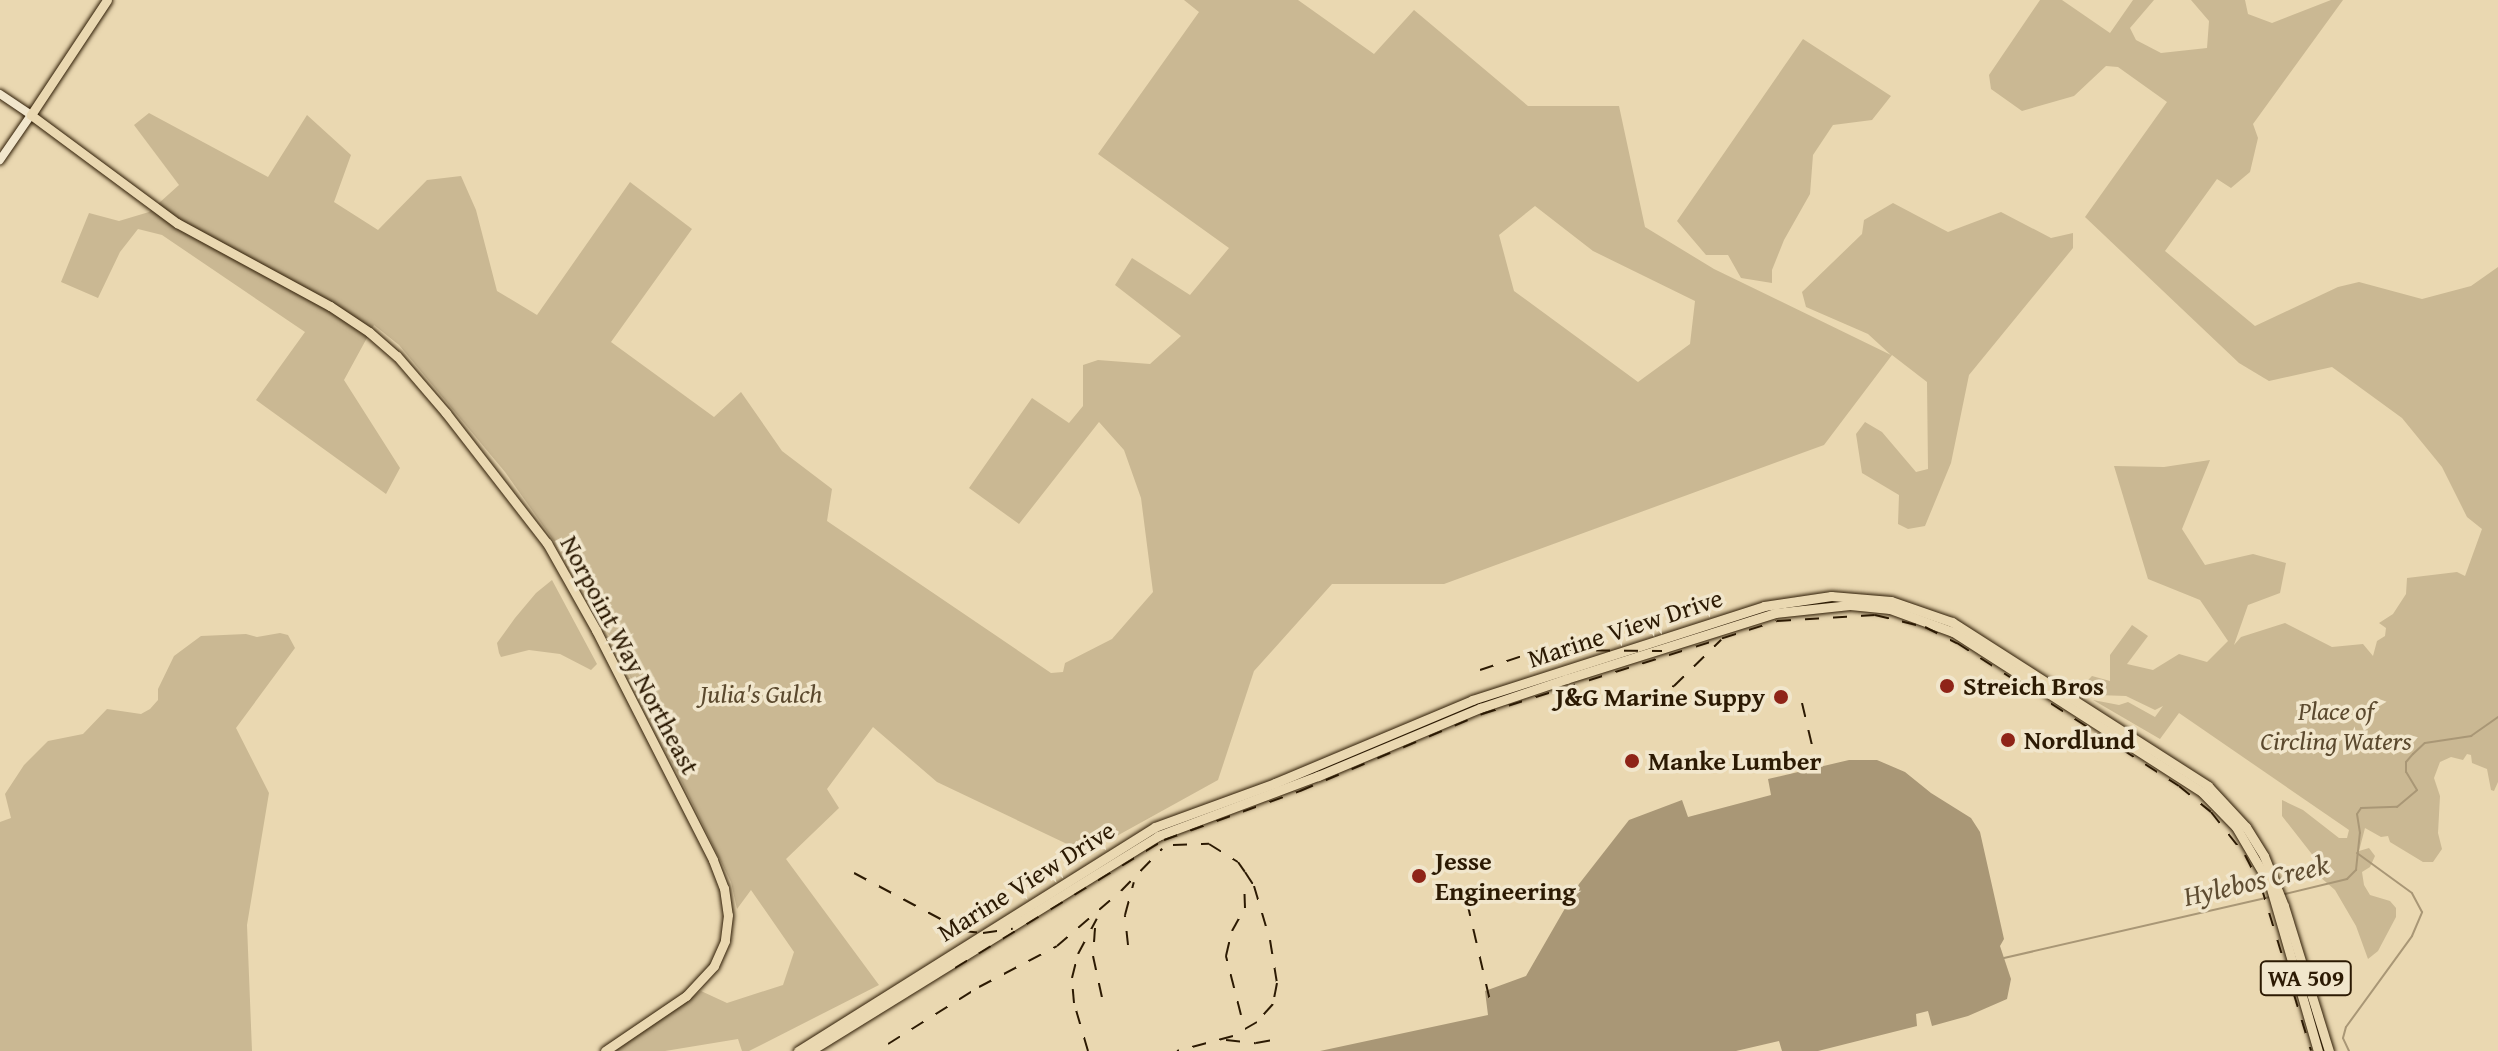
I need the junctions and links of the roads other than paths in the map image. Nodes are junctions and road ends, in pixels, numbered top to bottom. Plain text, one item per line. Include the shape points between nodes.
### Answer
1 (107, 0) edge
2 (0, 94) edge
3 (31, 115) junction
4 (0, 160) edge
5 (2272, 883) junction
6 (2281, 907) junction
7 (605, 1051) edge
8 (798, 1051) edge
9 (810, 1051) edge
10 (2318, 1051) edge
11 (2329, 1051) edge

1 - 3 main road
2 - 3 street, Norpoint Way Northeast
3 - 4 street
3 - 7 main road, Norpoint Way Northeast via 177,223 369,332 446,413 547,543 713,860 726,903 725,941 706,977
5 - 6 main road, Marine View Drive / WA 509
5 - 8 main road, Marine View Drive / WA 509 via 2246,827 2208,786 1981,638 1938,615 1891,601 1809,597 1764,606 1472,700 1155,827
5 - 9 main road, Marine View Drive / WA 509 via 2236,827 2185,779 1953,632 1890,609 1798,608 1480,708 1158,836
6 - 10 main road, Marine View Drive / WA 509
6 - 11 main road, Marine View Drive / WA 509

